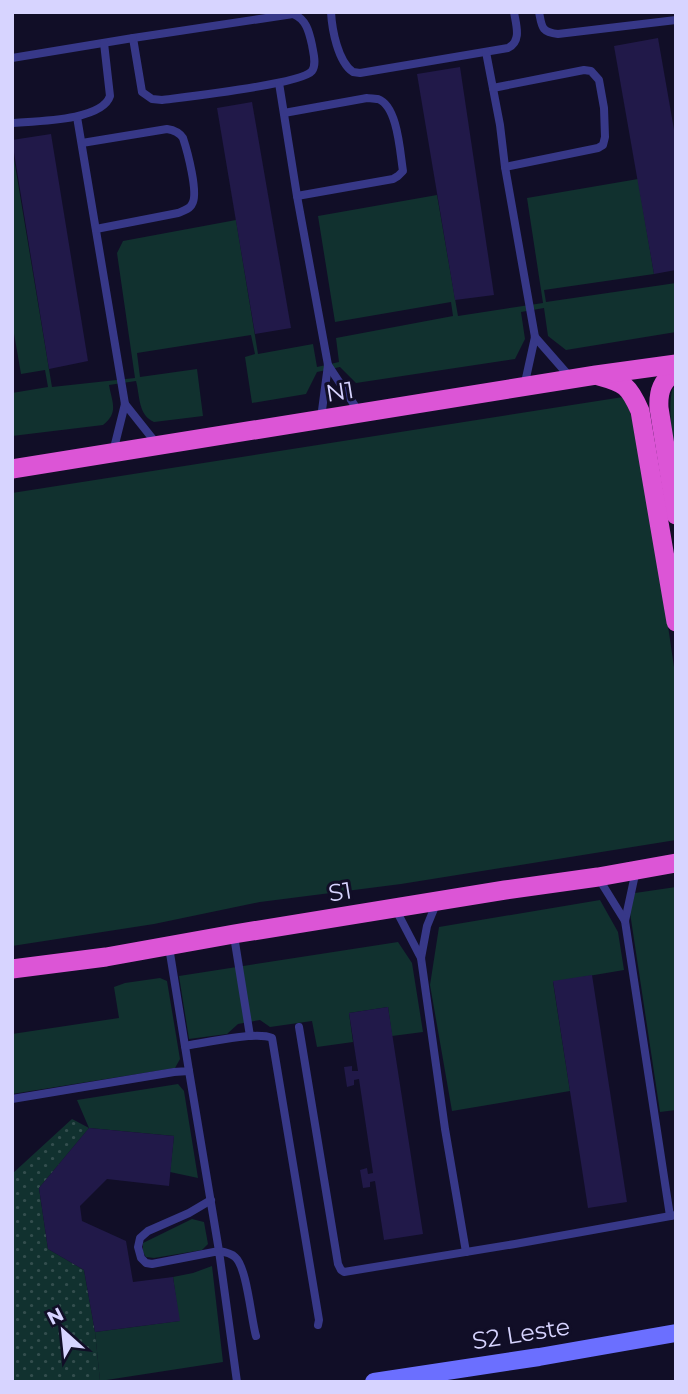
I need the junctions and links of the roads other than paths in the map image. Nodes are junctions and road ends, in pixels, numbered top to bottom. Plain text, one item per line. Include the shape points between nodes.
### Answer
1 (331, 12) edge
2 (514, 12) edge
3 (539, 12) edge
4 (676, 20) edge
5 (133, 38) junction
6 (104, 43) junction
7 (486, 52) junction
8 (12, 58) edge
9 (279, 83) junction
10 (493, 88) junction
11 (284, 113) junction
12 (77, 117) junction
13 (12, 124) edge
14 (82, 143) junction
15 (506, 167) junction
16 (297, 196) junction
17 (96, 229) junction
18 (535, 337) junction
19 (676, 364) edge
20 (328, 365) junction
21 (676, 371) edge
22 (596, 375) junction
23 (572, 379) junction
24 (524, 388) junction
25 (125, 404) junction
26 (360, 413) junction
27 (320, 420) junction
28 (158, 446) junction
29 (113, 453) junction
30 (12, 469) edge
31 (676, 515) edge
32 (676, 622) edge
33 (676, 863) edge
34 (636, 870) junction
35 (598, 877) junction
36 (437, 901) junction
37 (395, 908) junction
38 (625, 920) junction
39 (234, 934) junction
40 (169, 946) junction
41 (421, 958) junction
42 (12, 970) edge
43 (299, 1027) dead end
44 (250, 1036) junction
45 (185, 1046) junction
46 (189, 1071) junction
47 (12, 1100) edge
48 (211, 1200) junction
49 (673, 1215) edge
50 (219, 1251) junction
51 (466, 1252) junction
52 (318, 1325) dead end
53 (676, 1333) edge
54 (256, 1336) dead end
55 (237, 1382) edge
56 (374, 1382) edge

1 - 7 lane via 344,64 353,72
2 - 7 lane via 515,42
3 - 4 lane via 545,31 558,34
5 - 6 lane
5 - 9 lane via 142,92 152,99
5 - 9 lane via 293,14 307,25 313,69
6 - 8 lane
6 - 12 lane via 108,103
7 - 10 lane
9 - 11 lane
10 - 15 lane
10 - 15 lane via 591,71 599,80 604,108 603,145
11 - 16 lane
11 - 16 lane via 378,99 393,116 400,145 403,171 393,179
12 - 13 lane
12 - 14 lane
14 - 17 lane
14 - 17 lane via 173,130 183,138 193,183 194,201 186,210
15 - 18 lane
16 - 20 lane
17 - 25 lane
18 - 23 lane
18 - 24 lane
19 - 22 highway, N1
20 - 26 lane
20 - 27 lane
21 - 31 highway via 658,392
22 - 23 highway, N1
22 - 32 highway via 632,392 640,411
23 - 24 highway, N1
24 - 26 highway, N1
25 - 28 lane
25 - 29 lane
26 - 27 highway, N1
27 - 28 highway, N1
28 - 29 highway, N1
29 - 30 highway, N1
33 - 34 highway, S1
34 - 35 highway, S1
34 - 38 lane
35 - 36 highway, S1
35 - 38 lane
36 - 37 highway, S1
36 - 41 lane via 426,926
37 - 39 highway, S1
37 - 41 lane
38 - 49 lane
39 - 40 highway, S1
39 - 44 lane
40 - 42 highway, S1
40 - 45 lane
41 - 51 lane
43 - 51 lane via 341,1270
44 - 45 lane
44 - 52 lane via 272,1038
45 - 46 lane
46 - 47 lane
46 - 48 lane
48 - 50 lane
48 - 50 lane via 148,1231 138,1247 141,1258 152,1264
49 - 51 lane
50 - 54 lane via 239,1261
50 - 55 lane
53 - 56 main road, S2 Leste

